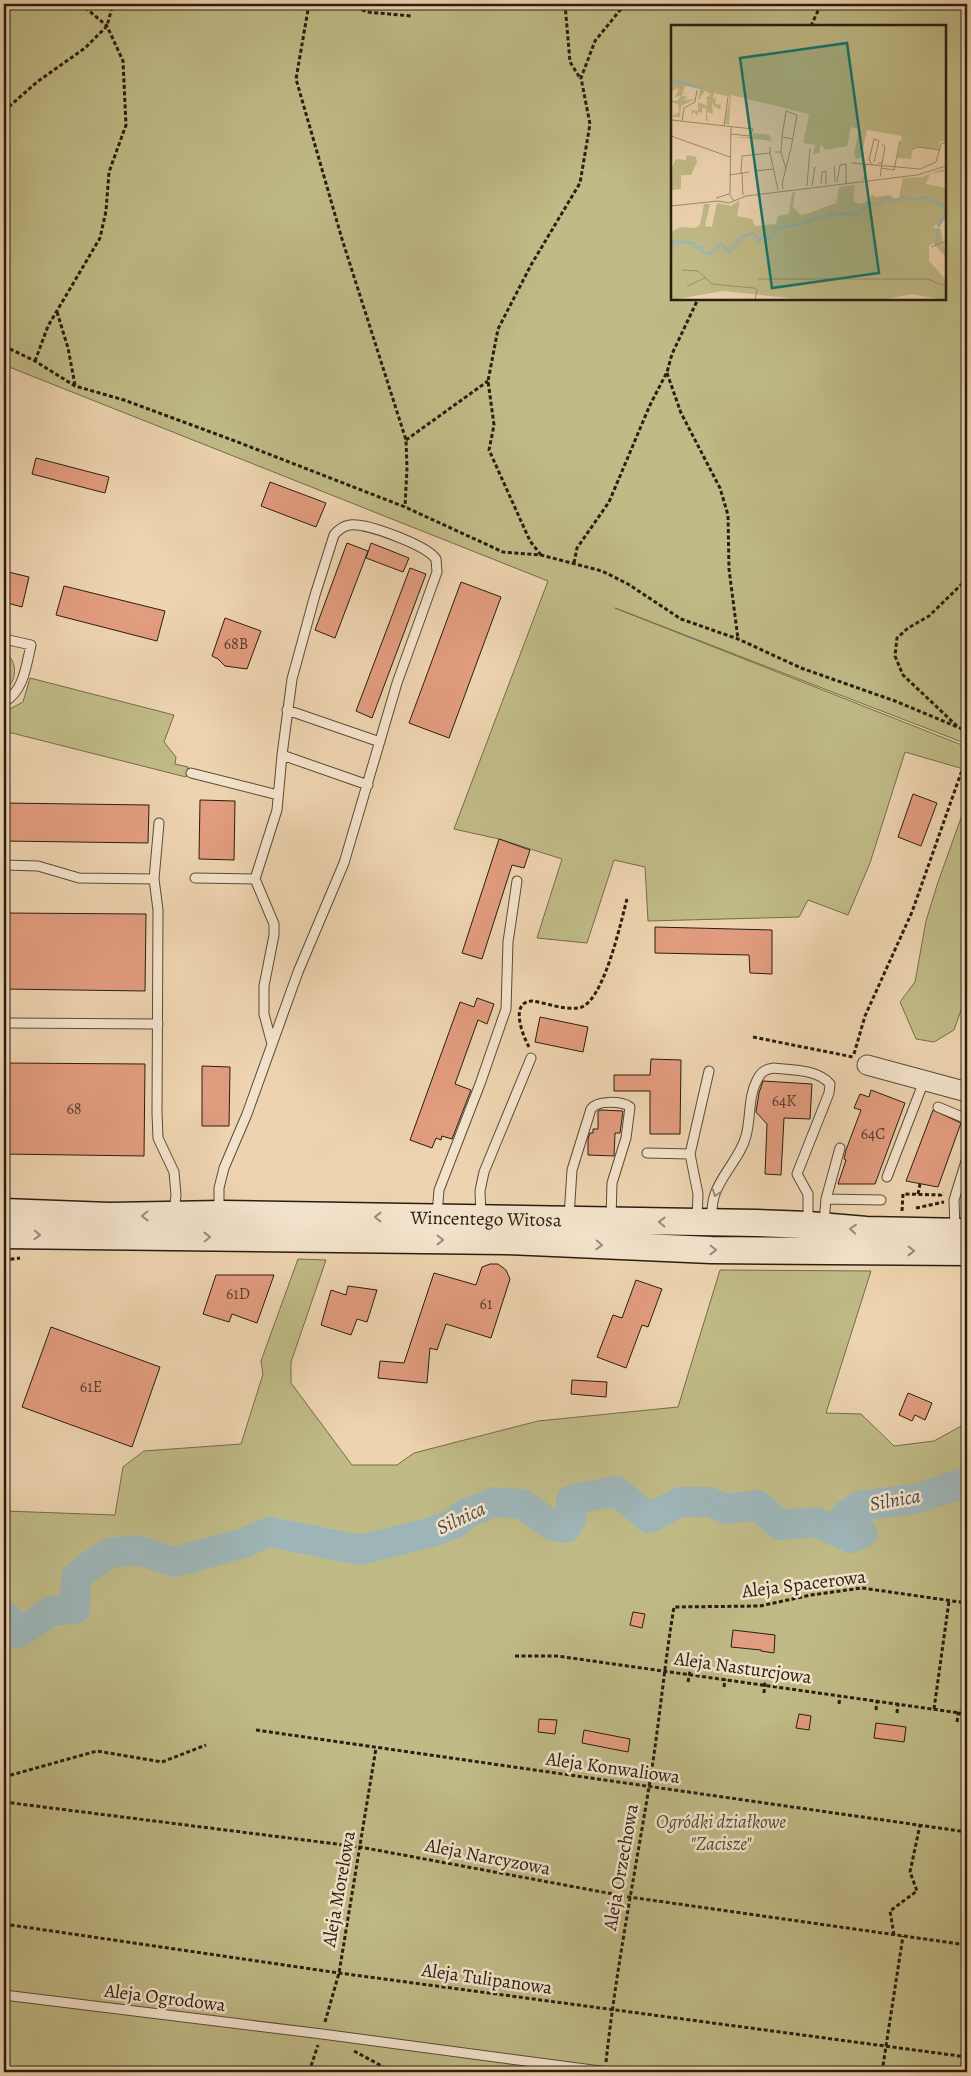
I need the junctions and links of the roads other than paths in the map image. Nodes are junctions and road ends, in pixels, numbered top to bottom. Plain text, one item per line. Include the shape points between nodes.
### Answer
1 (4, 639) edge
2 (4, 702) edge
3 (286, 710) junction
4 (380, 742) junction
5 (282, 755) junction
6 (191, 773) dead end
7 (368, 785) junction
8 (278, 795) junction
9 (159, 823) dead end
10 (4, 865) edge
11 (195, 878) dead end
12 (154, 879) junction
13 (255, 879) junction
14 (517, 881) dead end
15 (6, 1023) dead end
16 (158, 1024) junction
17 (272, 1044) junction
18 (531, 1058) road end
19 (860, 1061) road end
20 (708, 1072) dead end
21 (924, 1081) junction
22 (967, 1092) edge
23 (938, 1107) dead end
24 (967, 1119) edge
25 (840, 1148) dead end
26 (647, 1153) dead end
27 (690, 1154) junction
28 (967, 1158) edge
29 (887, 1177) dead end
30 (826, 1199) junction
31 (881, 1200) dead end
32 (4, 1212) edge
33 (174, 1215) junction
34 (219, 1215) junction
35 (437, 1218) junction
36 (481, 1219) junction
37 (569, 1220) junction
38 (611, 1222) junction
39 (704, 1223) junction
40 (810, 1229) junction
41 (4, 1234) edge
42 (963, 1239) edge
43 (4, 1995) edge
44 (606, 2072) edge

1 - 2 lane via 31,645 22,682 16,693
3 - 4 lane
3 - 4 lane via 294,669 334,536 339,528 347,525 373,528 425,549 433,554 438,566
3 - 5 lane
4 - 7 lane
5 - 7 lane
5 - 8 lane
6 - 8 lane
7 - 17 lane via 344,863
8 - 13 lane via 272,828
9 - 12 lane
10 - 12 lane via 38,866 79,878
11 - 13 lane
12 - 16 lane via 158,910
13 - 17 lane via 274,924 264,986 264,1014
14 - 35 lane via 508,942 506,1009 439,1190
15 - 16 lane
16 - 33 lane via 158,1138 174,1172
17 - 34 lane via 221,1179
18 - 36 lane via 484,1172
19 - 21 street
20 - 27 lane
21 - 22 street
21 - 29 lane
23 - 24 lane
25 - 30 lane
26 - 27 lane
27 - 39 lane
28 - 42 lane via 954,1204
30 - 31 lane
30 - 40 lane
33 -> 32 main road, Wincentego Witosa
33 - 34 main road, Wincentego Witosa
35 -> 34 main road, Wincentego Witosa
35 - 36 main road, Wincentego Witosa
36 - 37 main road, Wincentego Witosa
37 - 38 main road, Wincentego Witosa
37 - 38 lane via 572,1170 591,1109 599,1103 625,1104 630,1107 628,1125 612,1183
39 -> 38 main road, Wincentego Witosa
39 - 40 main road, Wincentego Witosa
40 -> 39 lane via 808,1194 797,1174 830,1084 826,1078 816,1074 774,1068 767,1068 756,1082 746,1138 714,1196
42 -> 40 main road, Wincentego Witosa via 866,1230
41 -> 42 main road, Wincentego Witosa via 524,1242 659,1248
43 - 44 lane, Aleja Ogrodowa

